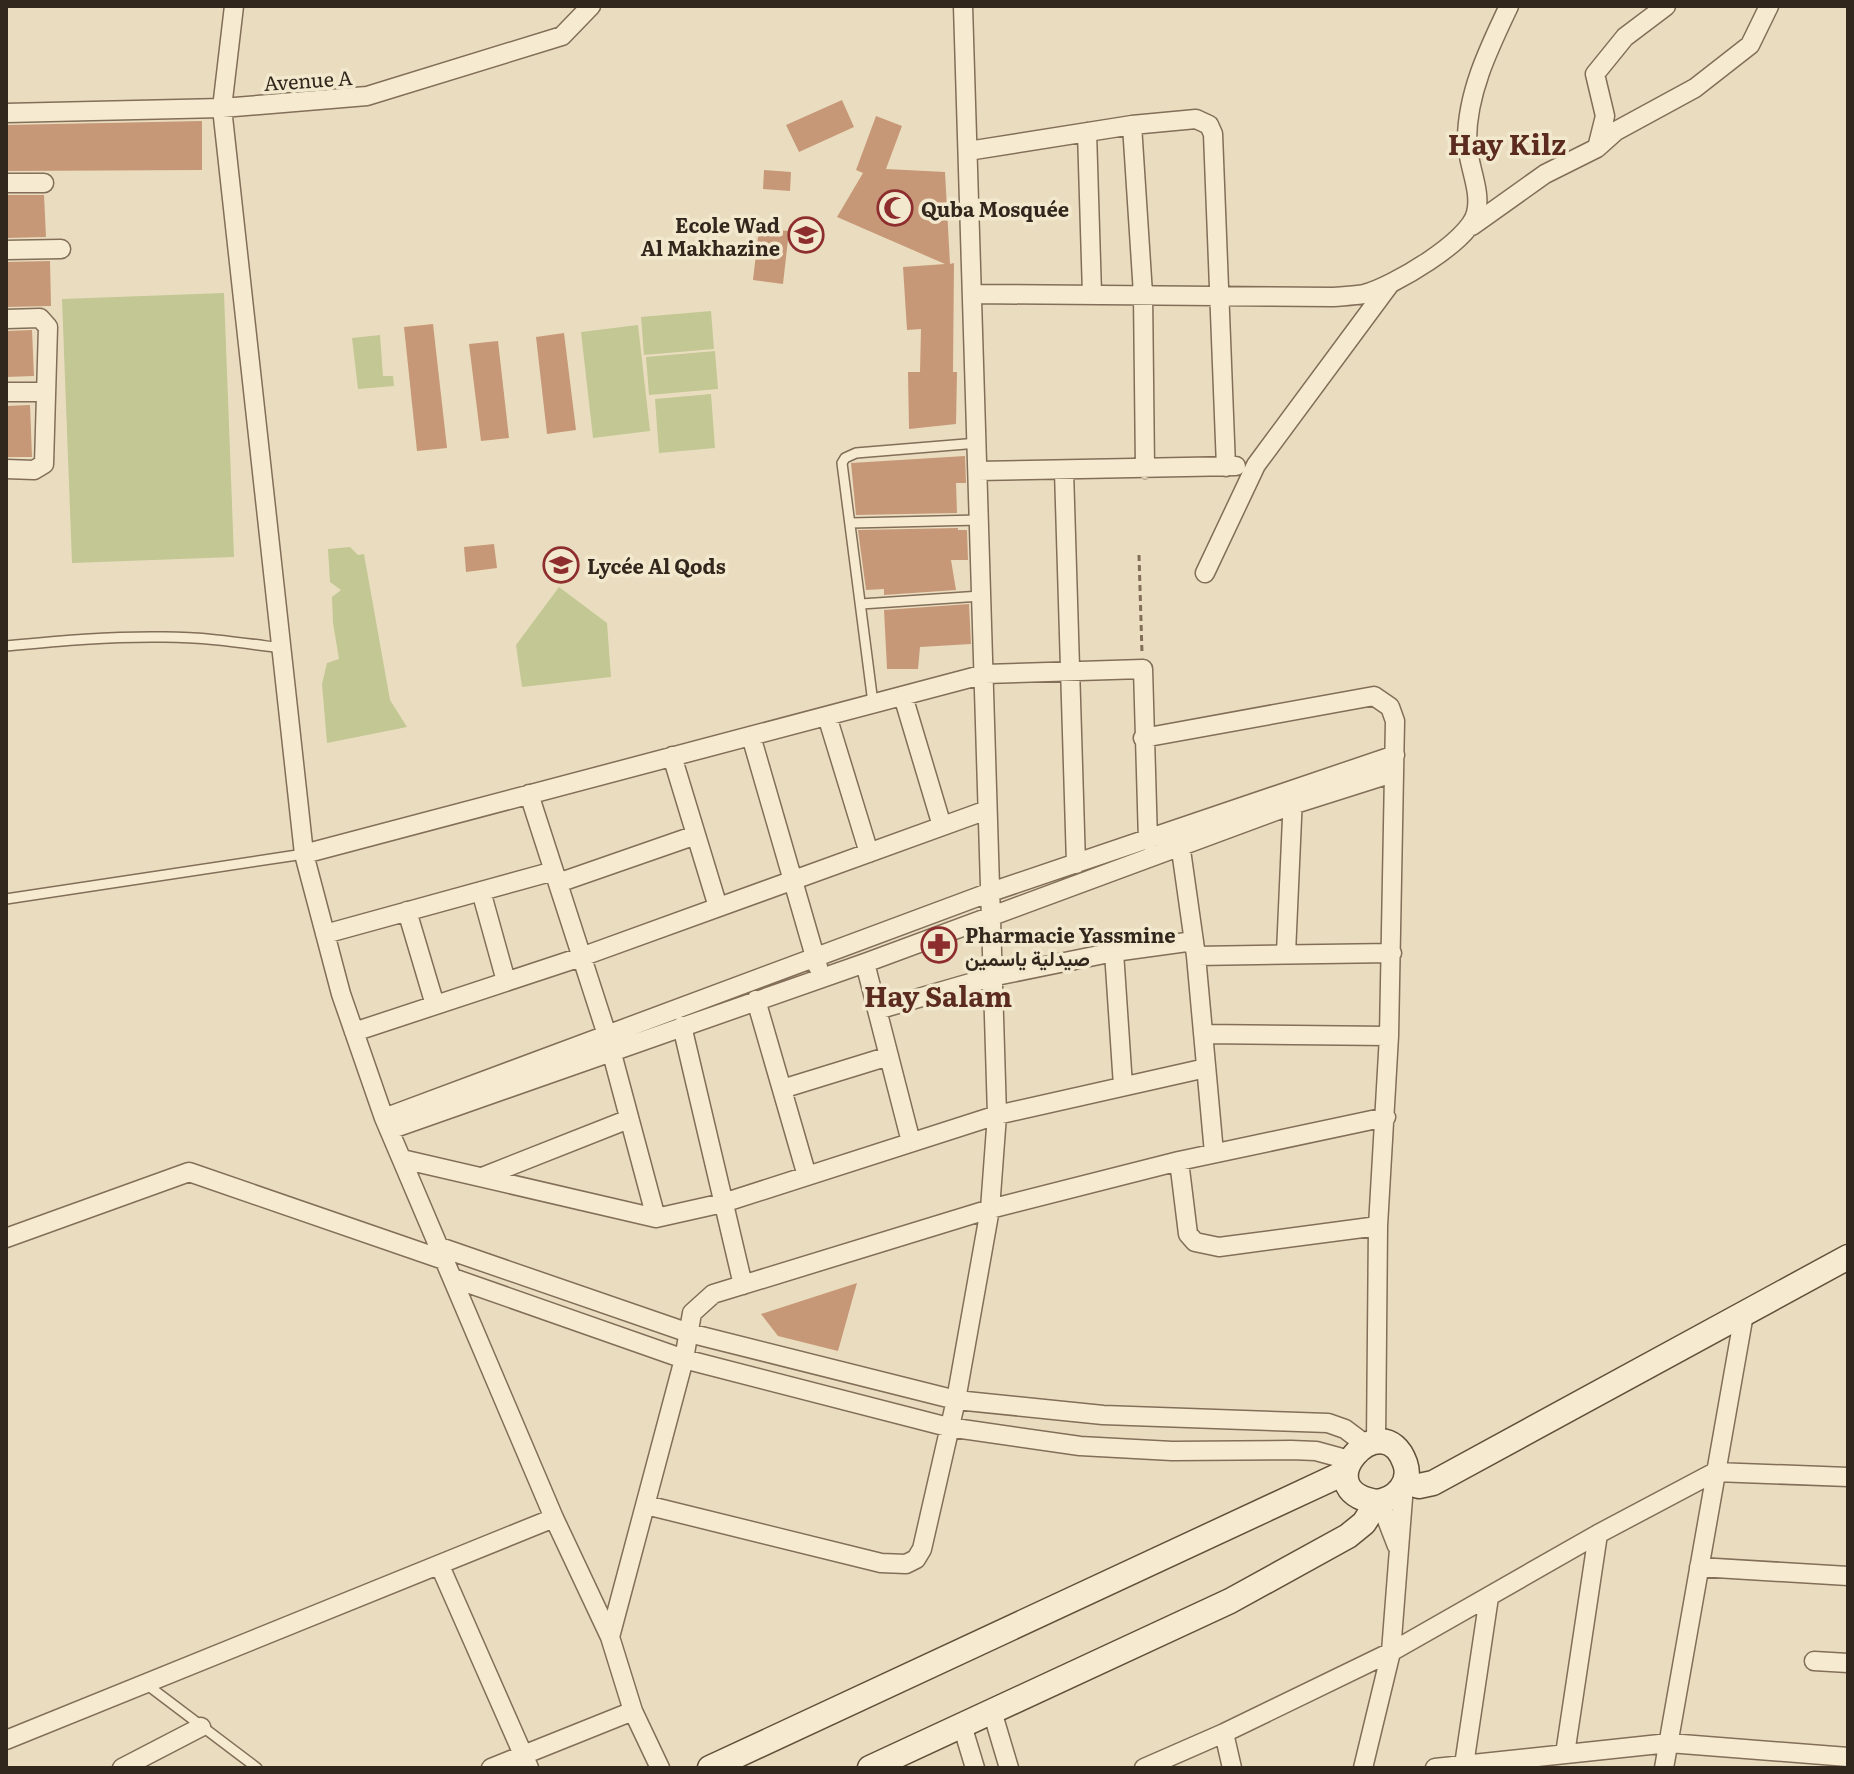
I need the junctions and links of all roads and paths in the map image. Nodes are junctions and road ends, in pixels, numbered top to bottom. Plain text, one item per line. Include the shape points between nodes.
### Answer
1 (234, 6) edge
2 (591, 6) edge
3 (963, 6) edge
4 (1509, 6) edge
5 (1666, 6) edge
6 (1769, 6) edge
7 (222, 108) junction
8 (6, 113) edge
9 (1132, 125) junction
10 (1087, 132) junction
11 (1597, 148) junction
12 (968, 151) junction
13 (6, 183) edge
14 (44, 183) dead end
15 (1472, 226) junction
16 (61, 249) dead end
17 (6, 250) edge
18 (1390, 283) junction
19 (973, 294) junction
20 (1092, 294) junction
21 (1143, 294) junction
22 (1220, 296) junction
23 (6, 319) edge
24 (6, 392) edge
25 (46, 392) junction
26 (978, 443) junction
27 (1256, 465) junction
28 (1226, 467) junction
29 (6, 469) edge
30 (1145, 469) junction
31 (978, 471) junction
32 (1064, 471) junction
33 (980, 520) junction
34 (851, 523) junction
35 (1139, 555) dead end
36 (1205, 573) dead end
37 (983, 596) junction
38 (861, 604) junction
39 (6, 646) edge
40 (281, 648) junction
41 (1143, 669) junction
42 (1069, 671) junction
43 (985, 674) junction
44 (903, 696) junction
45 (873, 703) junction
46 (827, 716) junction
47 (751, 736) junction
48 (1143, 738) junction
49 (672, 756) junction
50 (1394, 764) junction
51 (529, 794) junction
52 (1293, 798) junction
53 (987, 810) junction
54 (942, 826) junction
55 (696, 835) junction
56 (1179, 838) junction
57 (1148, 841) junction
58 (869, 853) junction
59 (304, 854) junction
60 (1076, 864) junction
61 (556, 877) junction
62 (793, 880) junction
63 (481, 891) junction
64 (988, 893) junction
65 (6, 899) edge
66 (718, 907) junction
67 (407, 911) junction
68 (989, 916) junction
69 (325, 934) junction
70 (1195, 948) junction
71 (1114, 952) junction
72 (1286, 953) junction
73 (1392, 953) junction
74 (581, 957) junction
75 (815, 958) junction
76 (865, 963) junction
77 (991, 977) junction
78 (821, 979) junction
79 (506, 981) junction
80 (756, 1000) junction
81 (435, 1005) junction
82 (877, 1010) junction
83 (682, 1026) junction
84 (354, 1032) junction
85 (1203, 1034) junction
86 (1389, 1036) junction
87 (609, 1043) junction
88 (889, 1056) junction
89 (1206, 1068) junction
90 (1123, 1086) junction
91 (782, 1089) junction
92 (997, 1115) junction
93 (1386, 1117) junction
94 (629, 1119) junction
95 (387, 1124) junction
96 (911, 1142) junction
97 (1214, 1153) junction
98 (402, 1159) junction
99 (1179, 1161) junction
100 (807, 1176) junction
101 (482, 1177) junction
102 (723, 1203) junction
103 (990, 1209) junction
104 (656, 1218) junction
105 (1378, 1226) junction
106 (6, 1238) edge
107 (441, 1253) junction
108 (1848, 1257) edge
109 (453, 1278) junction
110 (743, 1285) junction
111 (1744, 1314) junction
112 (689, 1333) junction
113 (684, 1359) junction
114 (956, 1400) junction
115 (948, 1427) junction
116 (1359, 1454) junction
117 (1715, 1472) junction
118 (1848, 1477) edge
119 (1405, 1483) junction
120 (1379, 1502) junction
121 (646, 1505) junction
122 (554, 1518) junction
123 (1598, 1534) junction
124 (1398, 1548) junction
125 (440, 1566) junction
126 (1699, 1567) junction
127 (1848, 1576) edge
128 (1489, 1597) junction
129 (610, 1637) junction
130 (1391, 1652) junction
131 (1814, 1661) dead end
132 (1848, 1663) edge
133 (146, 1684) junction
134 (633, 1711) junction
135 (992, 1711) junction
136 (962, 1725) junction
137 (201, 1727) junction
138 (1224, 1733) junction
139 (8, 1737) edge
140 (1669, 1743) junction
141 (1565, 1754) junction
142 (1848, 1757) edge
143 (526, 1761) edge
144 (1464, 1765) junction
145 (122, 1768) edge
146 (257, 1768) edge
147 (491, 1768) edge
148 (660, 1768) edge
149 (710, 1768) edge
150 (870, 1768) edge
151 (975, 1768) edge
152 (1009, 1768) edge
153 (1144, 1768) edge
154 (1232, 1768) edge
155 (1363, 1768) edge
156 (1435, 1768) edge
157 (1664, 1768) edge

1 - 7 street
2 - 7 street, Avenue A via 562,36 390,91
3 - 12 street
4 - 15 street via 1488,50 1468,126 1468,157 1478,202
5 - 11 street via 1625,37 1595,74 1605,116
6 - 11 street via 1750,45 1695,88 1616,131
7 - 8 street, Avenue A
7 - 40 street
9 - 10 street
9 - 21 street
9 - 22 street via 1196,119 1209,125
10 - 12 street
10 - 20 street
11 - 15 street via 1545,174
12 - 19 street
13 - 14 street
15 - 18 street
16 - 17 street
18 - 22 street via 1364,294 1333,297
18 - 27 street
19 - 20 street
19 - 26 street
20 - 21 street
21 - 22 street
21 - 30 street
22 - 28 street
23 - 25 street via 45,321
24 - 25 street
25 - 29 street via 44,464 34,470
26 - 31 street
26 - 34 lane via 845,458
27 - 28 street
27 - 36 street
28 - 30 street
30 - 32 street
31 - 32 street
31 - 33 street
32 - 42 street
33 - 34 lane
33 - 37 street
34 - 38 lane
35 - 41 path
37 - 38 lane
37 - 43 street
38 - 45 lane
39 - 40 lane via 166,637
40 - 59 street
41 - 42 street
41 - 48 street
42 - 43 street
42 - 60 street
43 - 44 street
43 - 53 street
44 - 45 street
44 - 54 street
45 - 46 street
46 - 47 street
46 - 58 street
47 - 49 street
47 - 62 street
48 - 50 street via 1374,696 1390,707 1395,721
48 - 57 street
49 - 51 street
49 - 55 street
50 - 52 street
50 - 73 street
51 - 59 street
51 - 61 street
52 - 56 street
52 - 72 street
53 - 54 street
53 - 64 street
54 - 58 street
55 - 61 street
55 - 66 street
56 - 57 street
56 - 68 street
56 - 70 street
57 - 60 street
58 - 62 street
59 - 65 lane
59 - 69 street
60 - 64 street
61 - 63 street
61 - 74 street
62 - 66 street
62 - 75 street
63 - 67 street
63 - 79 street
64 - 68 street
64 - 75 street
66 - 74 street
67 - 69 street
67 - 81 street
68 - 76 street
68 - 77 street
69 - 84 street
70 - 71 street
70 - 72 street
70 - 85 street
71 - 77 street
71 - 90 street
72 - 73 street
73 - 86 street
74 - 79 street
74 - 87 street
75 - 78 street
75 - 87 street
76 - 78 street
76 - 82 street
77 - 82 street
77 - 92 street
78 - 80 street
79 - 81 street
80 - 83 street
80 - 91 street
81 - 84 street
82 - 88 street
83 - 87 street
83 - 102 street
84 - 95 street
85 - 86 street
85 - 89 street
86 - 93 street
87 - 94 street
87 - 95 street
88 - 91 street
88 - 96 street
89 - 90 street
89 - 97 street
90 - 92 street
91 - 100 street
92 - 96 street
92 - 103 street
93 - 97 street
93 - 105 street
94 - 101 street
94 - 104 street
95 - 98 street
96 - 100 street
97 - 99 street
98 - 101 street
98 - 107 street
99 - 103 street
99 - 105 street via 1188,1234 1207,1246
100 - 102 street
101 - 104 street
102 - 104 street
102 - 110 street
103 - 110 street
103 - 114 street
105 - 116 street
106 - 107 street via 189,1172
107 - 109 street
107 - 112 street
108 - 111 street
109 - 113 street
109 - 122 street
110 - 112 street via 700,1303 692,1313
111 - 117 street
111 - 119 street via 1433,1483
112 - 113 street
112 - 114 street
113 - 115 street
113 - 121 street
114 - 115 street
114 - 116 street via 1103,1415 1328,1423 1345,1429
115 - 116 street via 1080,1446
115 - 121 street via 922,1549 906,1564 870,1561
116 - 119 street via 1388,1444 1398,1450 1407,1470
116 - 120 street via 1349,1483 1365,1500
116 - 149 street
117 - 118 street
117 - 123 street
117 - 126 street
119 - 120 street via 1390,1499
119 - 124 street
120 - 124 street
120 - 135 street via 1348,1536 1230,1601
121 - 129 street
122 - 125 street
122 - 129 street
123 - 128 street
123 - 141 street
124 - 130 street
125 - 133 street
125 - 143 street
126 - 127 street
126 - 140 street
128 - 130 street
128 - 144 street
129 - 134 street
130 - 138 street
130 - 155 street
131 - 132 street
133 - 137 lane
133 - 139 street
134 - 143 street
134 - 148 street
135 - 136 street
135 - 152 street
136 - 150 street
136 - 151 street
137 - 145 street
137 - 146 lane
138 - 153 street
138 - 154 street
140 - 141 street
140 - 142 street
140 - 157 street
141 - 144 street
143 - 147 street
144 - 156 street

